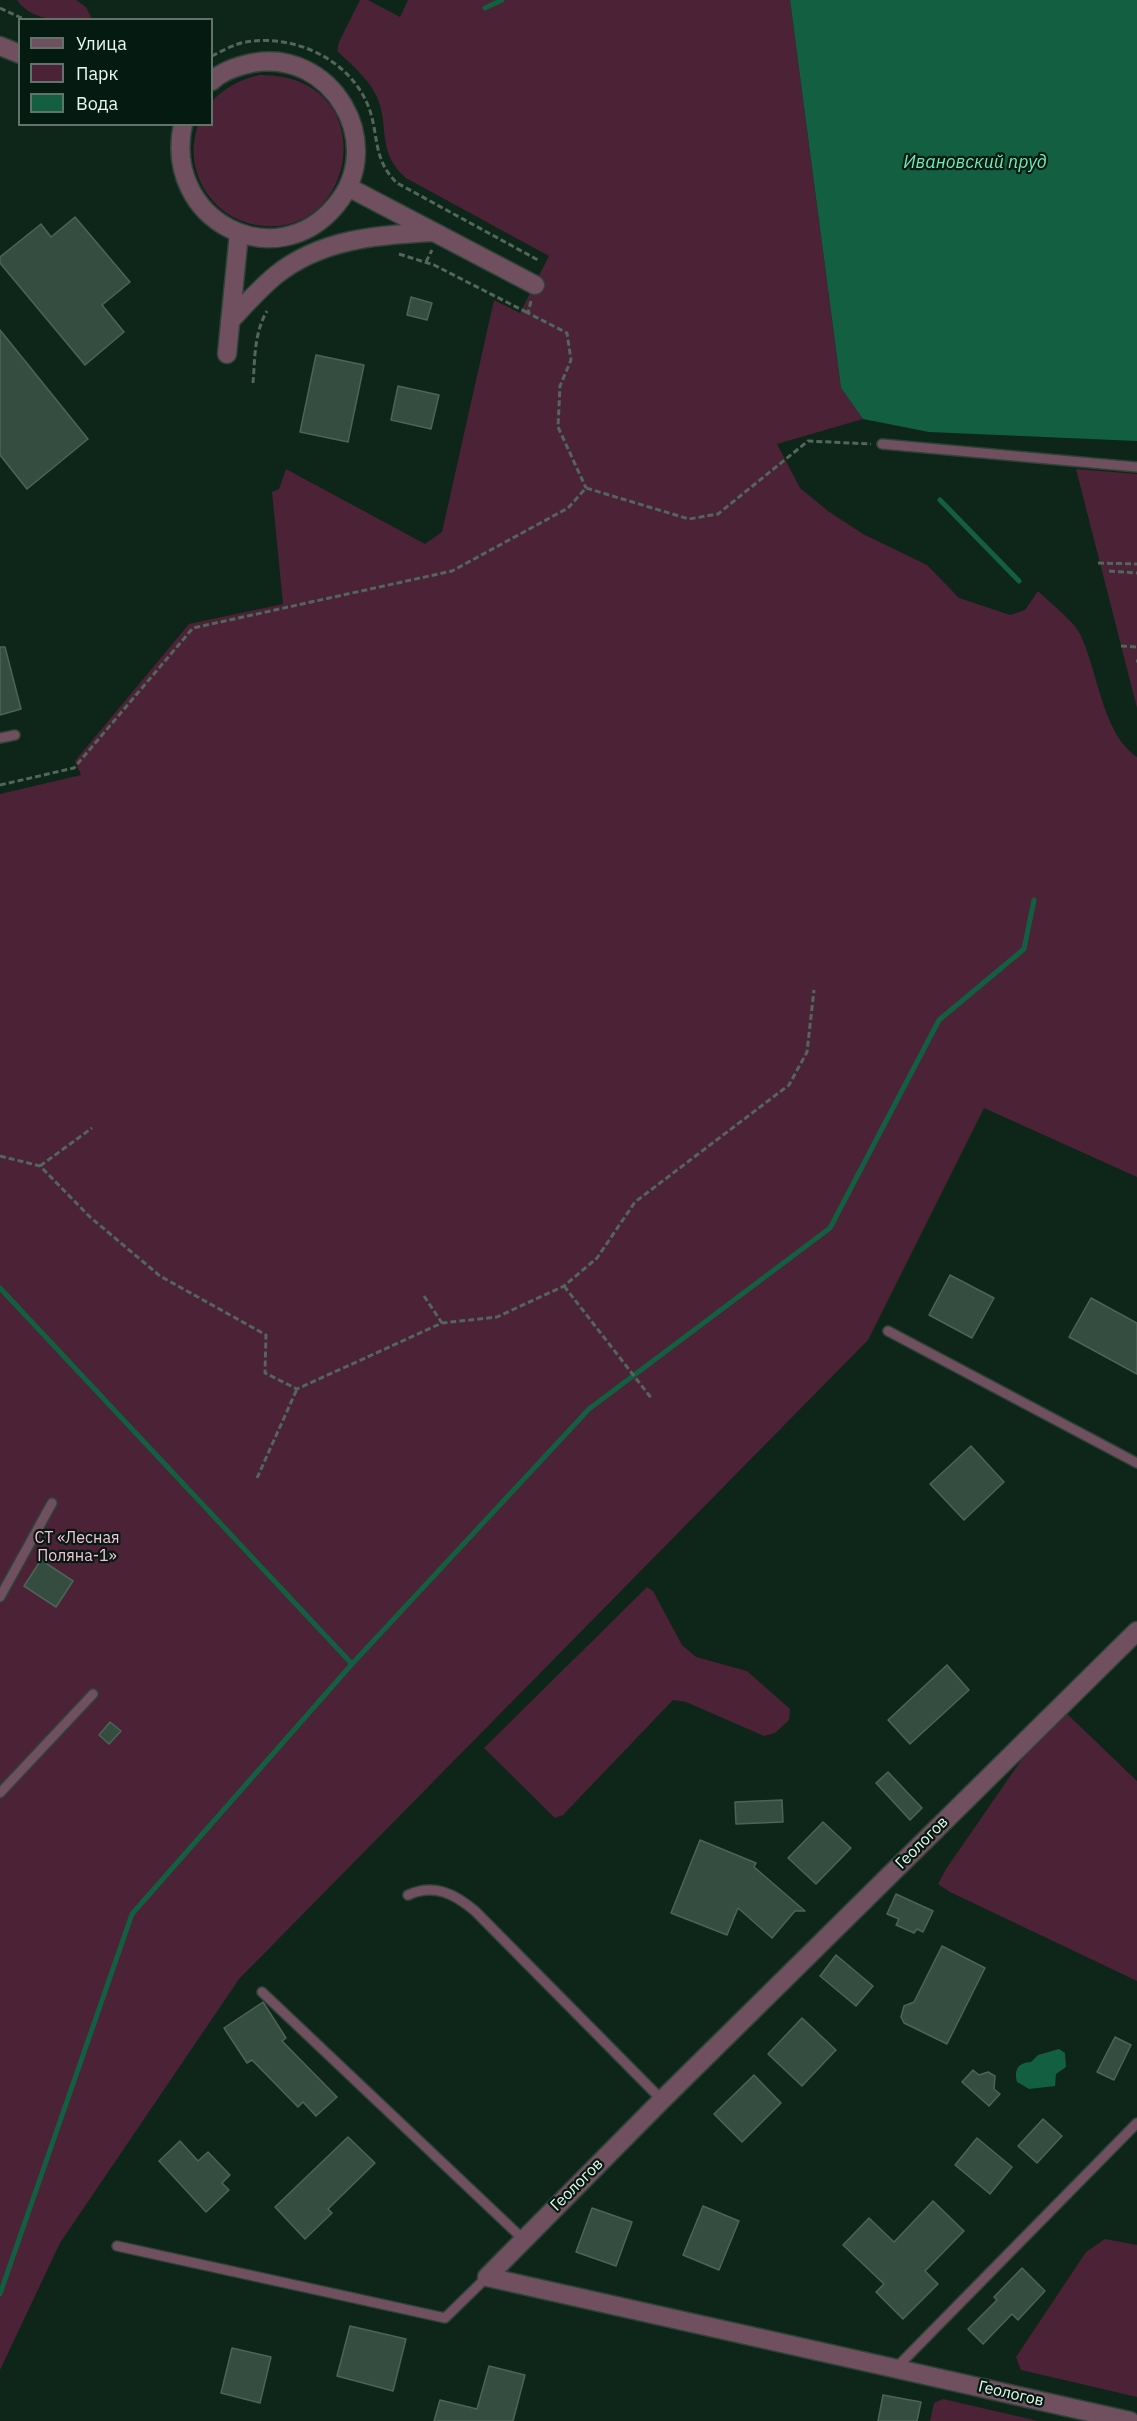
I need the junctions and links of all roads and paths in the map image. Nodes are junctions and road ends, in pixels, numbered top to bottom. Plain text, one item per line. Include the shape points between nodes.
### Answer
1 (0, 8) edge
2 (22, 18) edge
3 (0, 46) edge
4 (18, 53) edge
5 (213, 80) edge
6 (183, 126) edge
7 (377, 148) dead end
8 (348, 187) junction
9 (432, 232) junction
10 (239, 233) junction
11 (397, 253) dead end
12 (538, 260) dead end
13 (535, 285) joint
14 (271, 305) dead end
15 (528, 313) junction
16 (230, 321) junction
17 (227, 354) dead end
18 (253, 383) dead end
19 (882, 444) joint
20 (1137, 467) edge
21 (586, 488) junction
22 (1098, 562) dead end
23 (1137, 564) edge
24 (1109, 571) dead end
25 (1137, 573) edge
26 (1122, 646) dead end
27 (1137, 647) edge
28 (15, 735) dead end
29 (0, 738) edge
30 (0, 785) edge
31 (814, 990) dead end
32 (92, 1128) dead end
33 (0, 1156) edge
34 (40, 1166) junction
35 (564, 1287) junction
36 (424, 1296) dead end
37 (442, 1323) junction
38 (888, 1331) dead end
39 (297, 1389) junction
40 (652, 1399) dead end
41 (1137, 1463) edge
42 (257, 1478) dead end
43 (52, 1503) dead end
44 (0, 1597) edge
45 (1137, 1630) edge
46 (93, 1694) dead end
47 (0, 1793) edge
48 (408, 1895) dead end
49 (262, 1992) dead end
50 (662, 2100) junction
51 (1137, 2123) edge
52 (523, 2239) junction
53 (117, 2246) dead end
54 (487, 2277) junction
55 (896, 2368) junction
56 (1130, 2421) edge

1 - 2 path
3 - 4 street
5 - 8 street via 238,66 264,61 289,63 313,73 333,90 348,111 355,136 355,162
6 - 10 street via 181,165 188,188 218,223
7 - 12 path via 384,168 397,183
8 - 9 street
8 - 10 street via 321,220 302,231 282,237
9 - 13 street
9 - 16 street via 358,238 303,258 276,275
10 - 16 street
11 - 15 path via 434,265
13 - 15 path
14 - 18 path via 259,330
15 - 21 path via 567,333 571,360 560,386 558,427
16 - 17 street
19 - 20 lane
19 - 21 path via 808,441 718,514 689,519
21 - 30 path via 568,508 452,571 193,627 74,768
22 - 23 path
24 - 25 path
26 - 27 path
28 - 29 lane
31 - 35 path via 807,1052 789,1085 635,1202 597,1258
32 - 34 path
33 - 34 path
34 - 39 path via 90,1217 160,1276 266,1335 265,1373
35 - 37 path via 497,1317
35 - 40 path
36 - 37 path
37 - 39 path
38 - 41 lane
39 - 42 path
43 - 44 lane
45 - 50 street, Геологов
46 - 47 lane
48 - 50 lane via 420,1890 457,1896
49 - 52 lane
50 - 52 street, Геологов
51 - 55 lane
52 - 54 street, Геологов
53 - 54 lane via 445,2318
54 - 55 street, Геологов
55 - 56 street, Геологов

